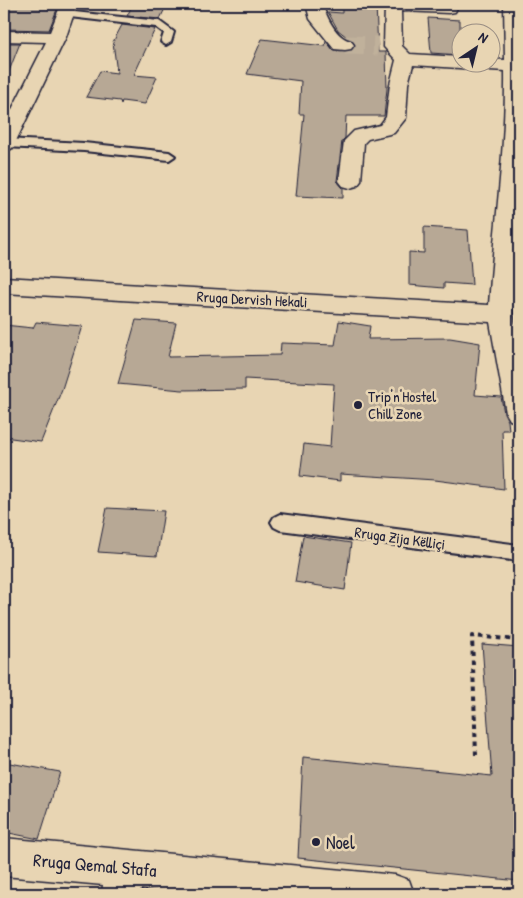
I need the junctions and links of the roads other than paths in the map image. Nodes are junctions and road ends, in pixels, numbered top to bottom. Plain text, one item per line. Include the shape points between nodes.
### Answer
1 (314, 4) edge
2 (512, 4) edge
3 (449, 8) dead end
4 (67, 9) edge
5 (4, 36) edge
6 (57, 37) junction
7 (166, 42) dead end
8 (345, 45) tunnel mouth
9 (392, 51) junction
10 (513, 66) junction
11 (516, 137) edge
12 (4, 144) edge
13 (168, 156) dead end
14 (350, 181) dead end
15 (4, 285) edge
16 (507, 304) edge
17 (519, 413) edge
18 (280, 522) dead end
19 (519, 553) edge
20 (4, 857) edge
21 (123, 881) edge
22 (395, 894) edge

1 - 8 street via 319,19 340,45
2 - 10 street
3 - 9 street via 392,6
4 - 6 street
4 - 7 lane via 159,24 169,32
5 - 6 street
6 - 12 street
9 - 10 street
9 - 14 street via 399,84 396,118 387,129 361,135 354,141
10 - 11 street
11 - 16 street
12 - 13 lane via 84,147
15 - 16 street, Rruga Dervish Hekali
16 - 17 street
18 - 19 lane, Rruga Zija Këlliçi
20 - 21 street, Rruga Qemal Stafa
21 - 22 street, Rruga Qemal Stafa

